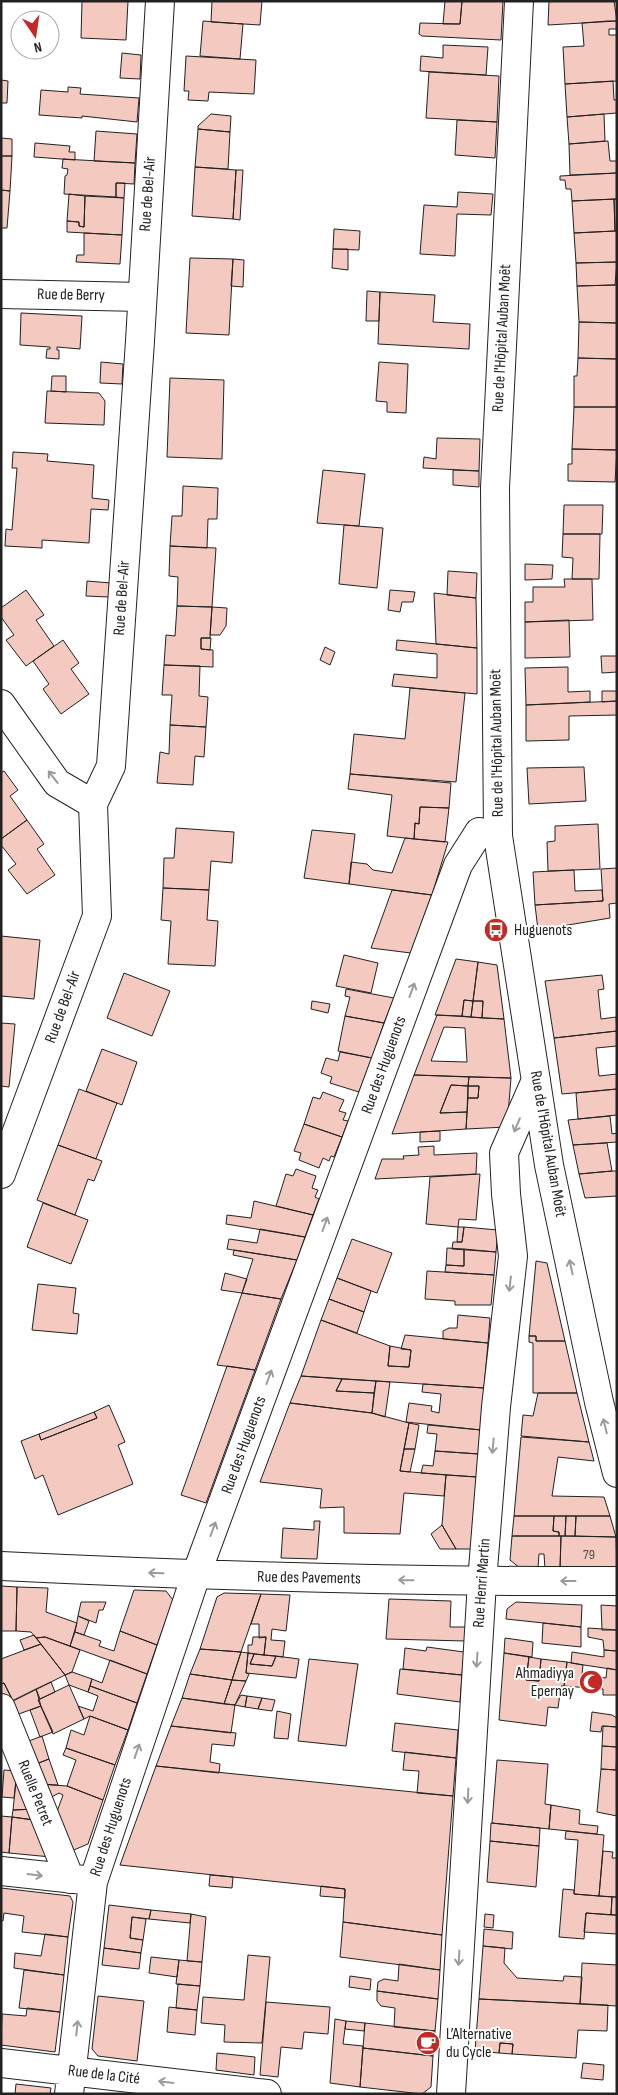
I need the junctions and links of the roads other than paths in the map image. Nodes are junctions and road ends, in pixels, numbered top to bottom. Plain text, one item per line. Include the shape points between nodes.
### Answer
1 (160, 1) edge
2 (519, 1) edge
3 (1, 294) edge
4 (142, 297) junction
5 (1, 704) edge
6 (94, 804) junction
7 (498, 836) junction
8 (536, 1080) junction
9 (1, 1174) edge
10 (617, 1474) edge
11 (4, 1563) edge
12 (196, 1575) junction
13 (617, 1581) edge
14 (482, 1582) junction
15 (1, 1708) edge
16 (1, 1871) edge
17 (81, 1880) junction
18 (1, 2063) edge
19 (70, 2082) edge
20 (267, 2094) edge
21 (451, 2094) edge

1 - 4 street, Rue de Bel-Air
2 - 7 street, Rue de l'Hôpital Auban Moët via 495,488
3 - 4 street, Rue de Berry
4 - 6 street, Rue de Bel-Air via 110,766
6 -> 5 street via 57,783
6 - 9 street, Rue de Bel-Air via 97,916
7 - 8 street, Rue de l'Hôpital Auban Moët
12 -> 7 street, Rue des Huguenots via 458,865 480,832
10 -> 8 street, Rue de l'Hôpital Auban Moët via 550,1165
8 -> 14 street, Rue Henri Martin via 504,1153 513,1256 496,1407
12 -> 11 street, Rue des Pavements
14 -> 12 street, Rue des Pavements
17 -> 12 street, Rue des Huguenots
13 -> 14 street, Rue des Pavements
14 -> 21 street, Rue Henri Martin
15 - 17 street, Ruelle Petret
16 -> 17 street
19 -> 17 street, Rue des Huguenots
18 - 19 street, Rue de la Cité
20 -> 19 street, Rue de la Cité

